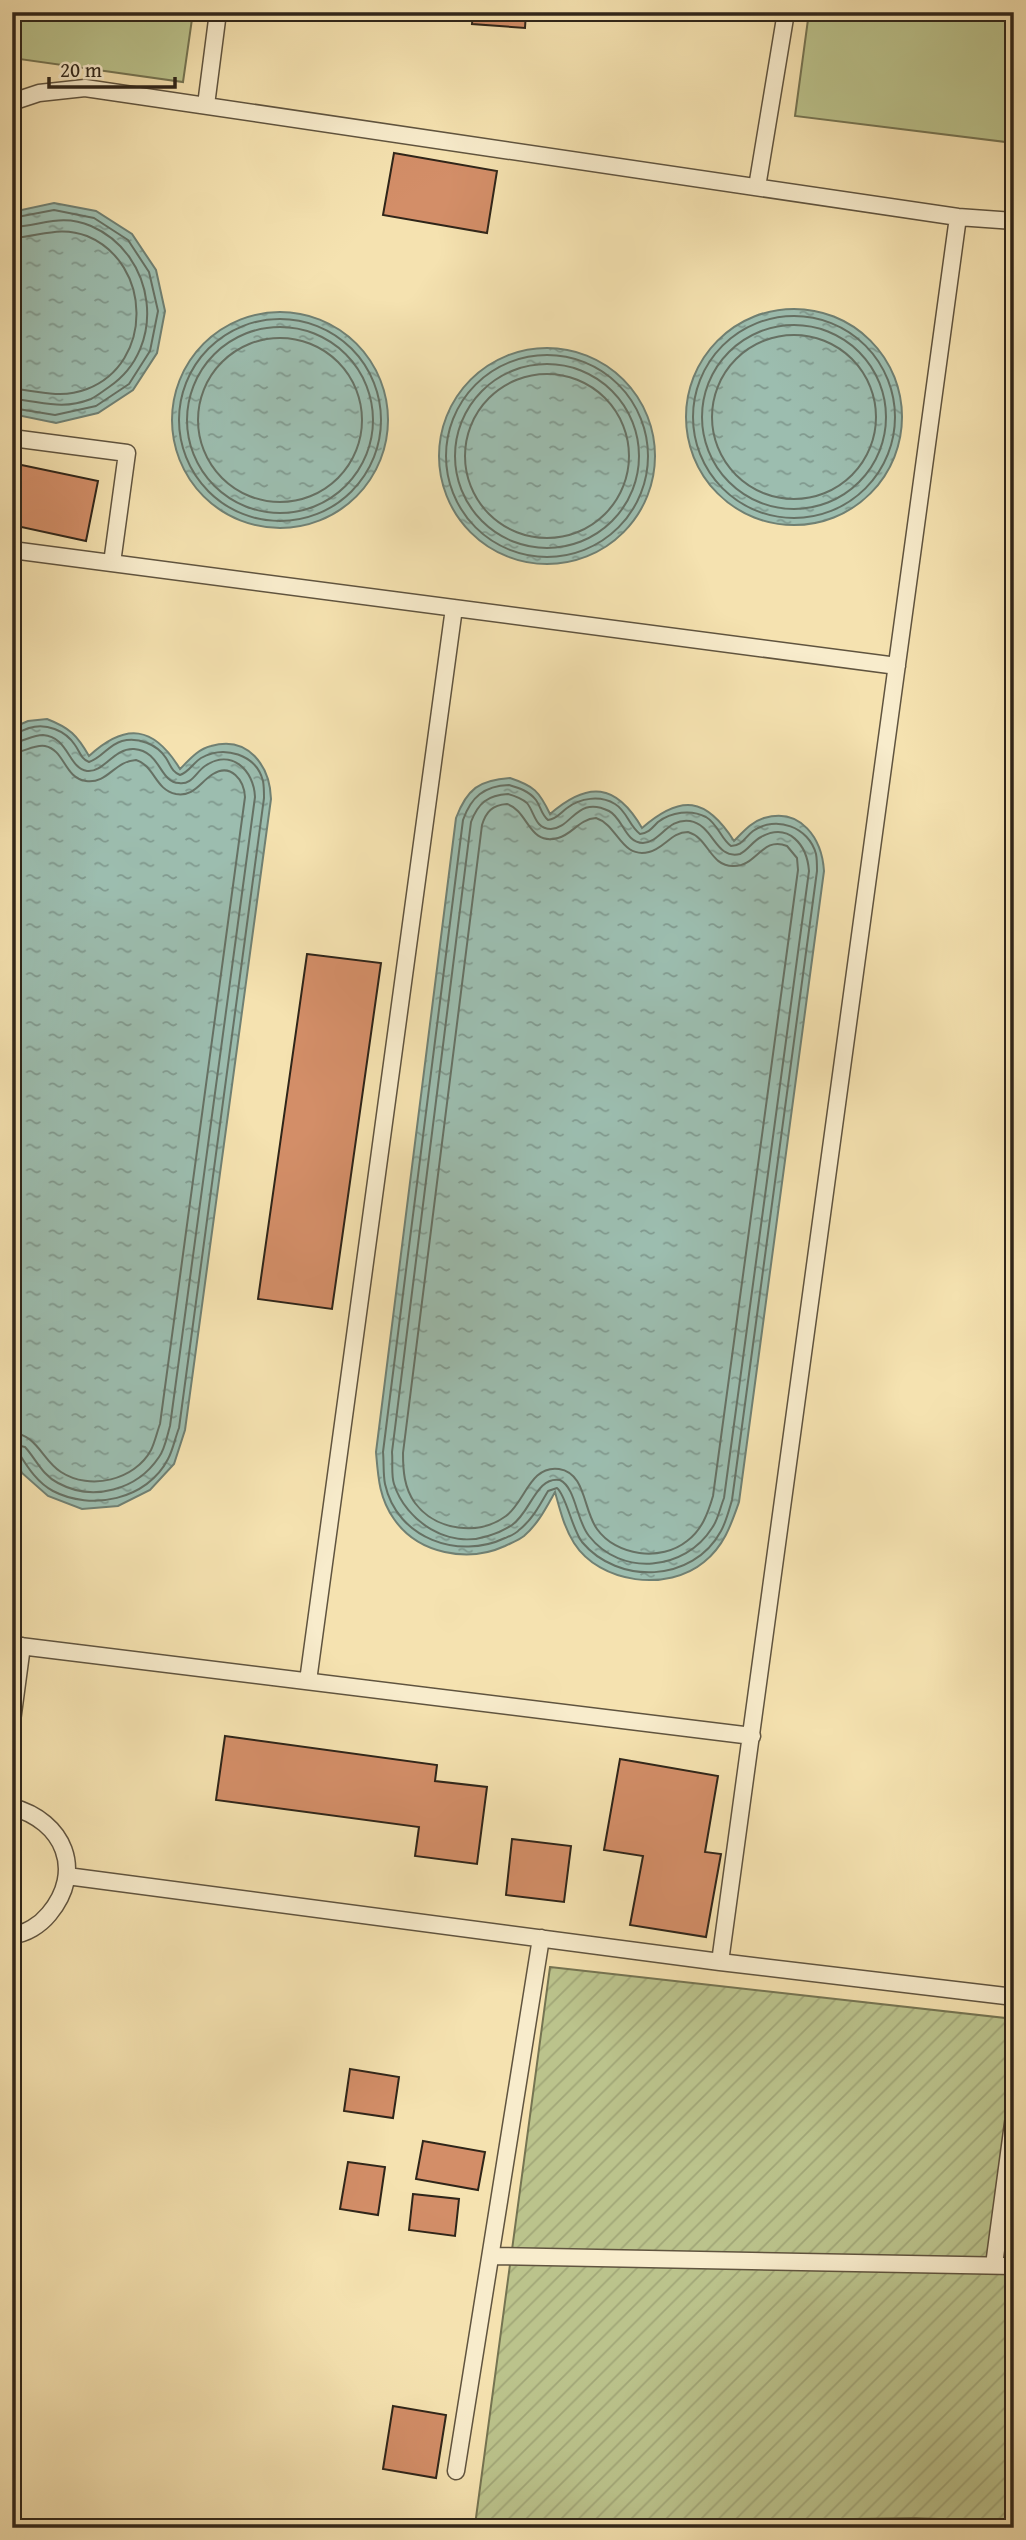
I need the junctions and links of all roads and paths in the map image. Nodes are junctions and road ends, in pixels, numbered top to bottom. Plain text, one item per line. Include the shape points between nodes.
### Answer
1 (218, 12) edge
2 (786, 12) edge
3 (12, 102) edge
4 (206, 106) junction
5 (757, 187) junction
6 (958, 217) junction
7 (1014, 221) edge
8 (12, 438) edge
9 (12, 550) edge
10 (112, 563) junction
11 (454, 608) junction
12 (897, 666) junction
13 (17, 1646) edge
14 (308, 1681) junction
15 (12, 1721) edge
16 (752, 1736) junction
17 (12, 1807) edge
18 (67, 1877) junction
19 (12, 1935) edge
20 (541, 1938) junction
21 (720, 1962) junction
22 (1014, 1997) edge
23 (1014, 2116) edge
24 (491, 2256) junction
25 (994, 2265) junction
26 (1014, 2266) edge
27 (456, 2472) dead end

1 - 4 lane
2 - 5 lane
3 - 4 lane via 39,93 85,88
4 - 5 lane
5 - 6 lane
6 - 7 lane
6 - 12 lane
8 - 10 lane via 127,453
9 - 10 lane
10 - 11 lane
11 - 12 lane
11 - 14 lane
12 - 16 lane
13 - 14 lane
13 - 15 lane
14 - 16 lane
16 - 21 lane
17 - 18 lane via 32,1812 52,1828 65,1851
18 - 19 lane via 60,1901 43,1921
18 - 20 lane
20 - 21 lane
20 - 24 lane
21 - 22 lane
23 - 25 lane
24 - 25 lane
24 - 27 lane
25 - 26 lane

